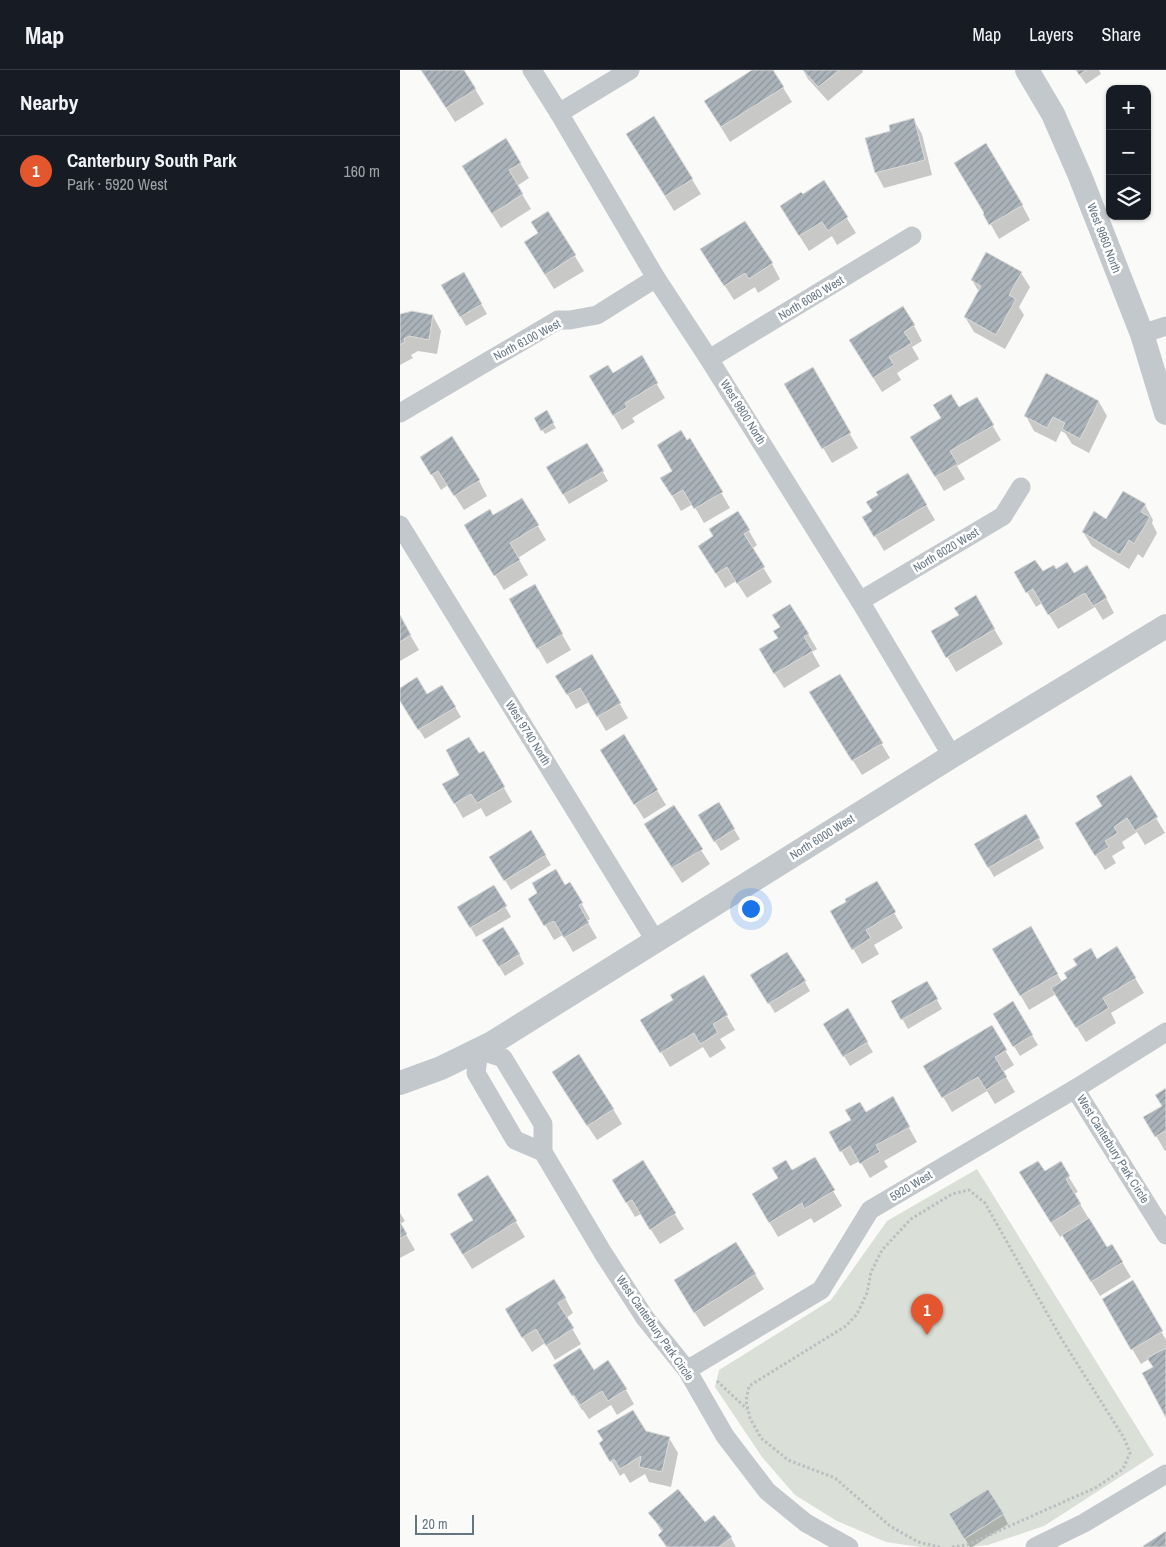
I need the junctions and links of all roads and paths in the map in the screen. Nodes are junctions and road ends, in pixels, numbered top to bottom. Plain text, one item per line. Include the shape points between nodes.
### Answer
1 (532, 70) edge
2 (630, 70) edge
3 (1027, 70) edge
4 (559, 113) junction
5 (912, 236) dead end
6 (656, 278) junction
7 (1166, 326) edge
8 (1142, 334) junction
9 (709, 359) junction
10 (400, 413) edge
11 (1166, 413) edge
12 (1021, 488) dead end
13 (400, 525) edge
14 (860, 600) junction
15 (1166, 626) edge
16 (952, 756) junction
17 (656, 940) junction
18 (1166, 1032) edge
19 (479, 1050) junction
20 (400, 1083) edge
21 (1075, 1089) junction
22 (543, 1152) junction
23 (1166, 1235) edge
24 (687, 1370) junction
25 (714, 1379) dead end
26 (748, 1410) junction
27 (1166, 1474) edge
28 (849, 1547) edge
29 (940, 1547) edge
30 (951, 1547) edge
31 (1035, 1547) edge

1 - 4 street, West 9800 North
2 - 4 street
3 - 8 street, West 9860 North via 1057,122
4 - 6 street, West 9800 North
5 - 9 street, North 6080 West
6 - 9 street, West 9800 North
6 - 10 street, North 6100 West via 597,314 558,320
7 - 8 street
8 - 11 street, West 9860 North
9 - 14 street, West 9800 North
12 - 14 street, North 6020 West via 1003,516
13 - 17 street, West 9740 North
14 - 16 street, West 9800 North
15 - 16 street, North 6000 West
16 - 17 street, North 6000 West
17 - 19 street, North 6000 West
18 - 21 street, 5920 West
19 - 20 street, North 6000 West
19 - 22 street via 503,1058 543,1124
19 - 22 street via 476,1073 516,1140
21 - 23 street, West Canterbury Park Circle
21 - 24 street, 5920 West via 870,1210 821,1290
22 - 24 street, West Canterbury Park Circle via 645,1318
24 - 28 street, West Canterbury Park Circle via 725,1436 767,1491 806,1523
25 - 26 path
26 - 29 path via 761,1438 788,1460 834,1478 890,1526 918,1542
26 - 30 path via 749,1386 846,1326 857,1314 882,1250 911,1219 952,1194 969,1190 985,1203 1130,1453 1123,1469 1097,1487 967,1545
27 - 31 street via 1084,1523

